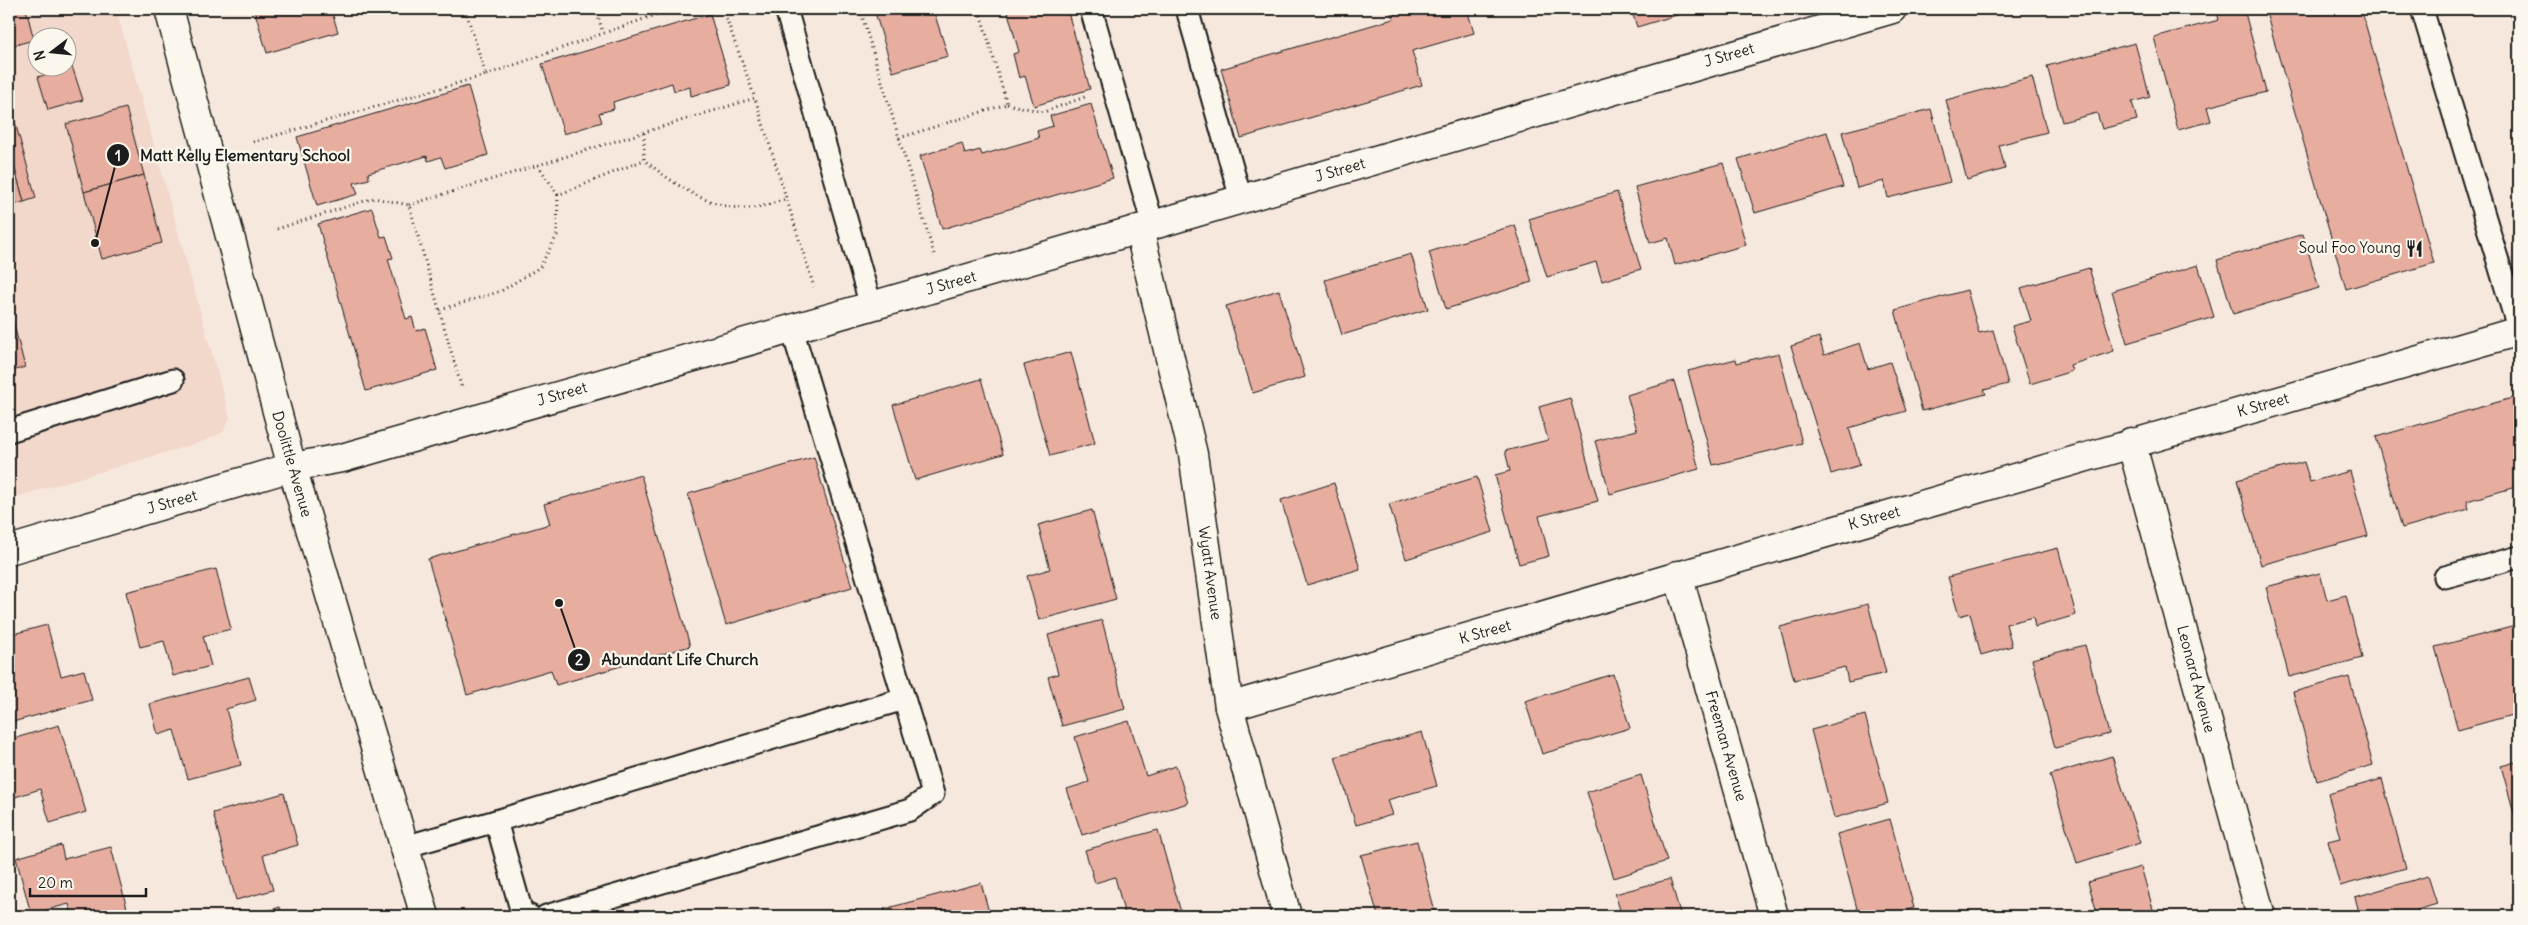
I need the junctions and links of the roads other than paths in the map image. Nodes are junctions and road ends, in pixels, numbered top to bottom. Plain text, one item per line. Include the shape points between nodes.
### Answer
1 (169, 9) edge
2 (786, 9) edge
3 (1091, 9) edge
4 (1187, 9) edge
5 (1892, 9) edge
6 (2422, 9) edge
7 (1851, 14) edge
8 (1241, 199) junction
9 (1146, 227) junction
10 (871, 306) junction
11 (792, 328) junction
12 (2519, 331) edge
13 (173, 380) dead end
14 (9, 431) edge
15 (2131, 442) junction
16 (292, 467) junction
17 (9, 550) edge
18 (2519, 557) edge
19 (1678, 575) junction
20 (2445, 577) dead end
21 (904, 699) junction
22 (1229, 707) junction
23 (496, 821) junction
24 (404, 847) junction
25 (425, 916) edge
26 (530, 916) edge
27 (546, 916) edge
28 (1287, 916) edge
29 (1774, 916) edge
30 (2261, 916) edge

1 - 16 street, Doolittle Avenue
2 - 10 lane
3 - 9 lane via 1114,87
4 - 8 lane
5 - 7 street, J Street
6 - 12 lane
7 - 8 street, J Street
8 - 9 street, J Street
9 - 10 street, J Street
9 - 22 street, Wyatt Avenue via 1193,454
10 - 11 street, J Street
11 - 16 street, J Street via 342,458
11 - 21 lane
12 - 15 street, K Street
13 - 14 lane
15 - 19 street, K Street
15 - 30 street, Leonard Avenue
16 - 17 street, J Street
16 - 24 street, Doolittle Avenue
18 - 20 lane
19 - 22 street, K Street
19 - 29 street, Freeman Avenue
21 - 23 lane
21 - 27 lane via 933,794 910,810
22 - 28 street, Wyatt Avenue
23 - 24 lane
23 - 26 lane via 522,913
24 - 25 street, Doolittle Avenue

